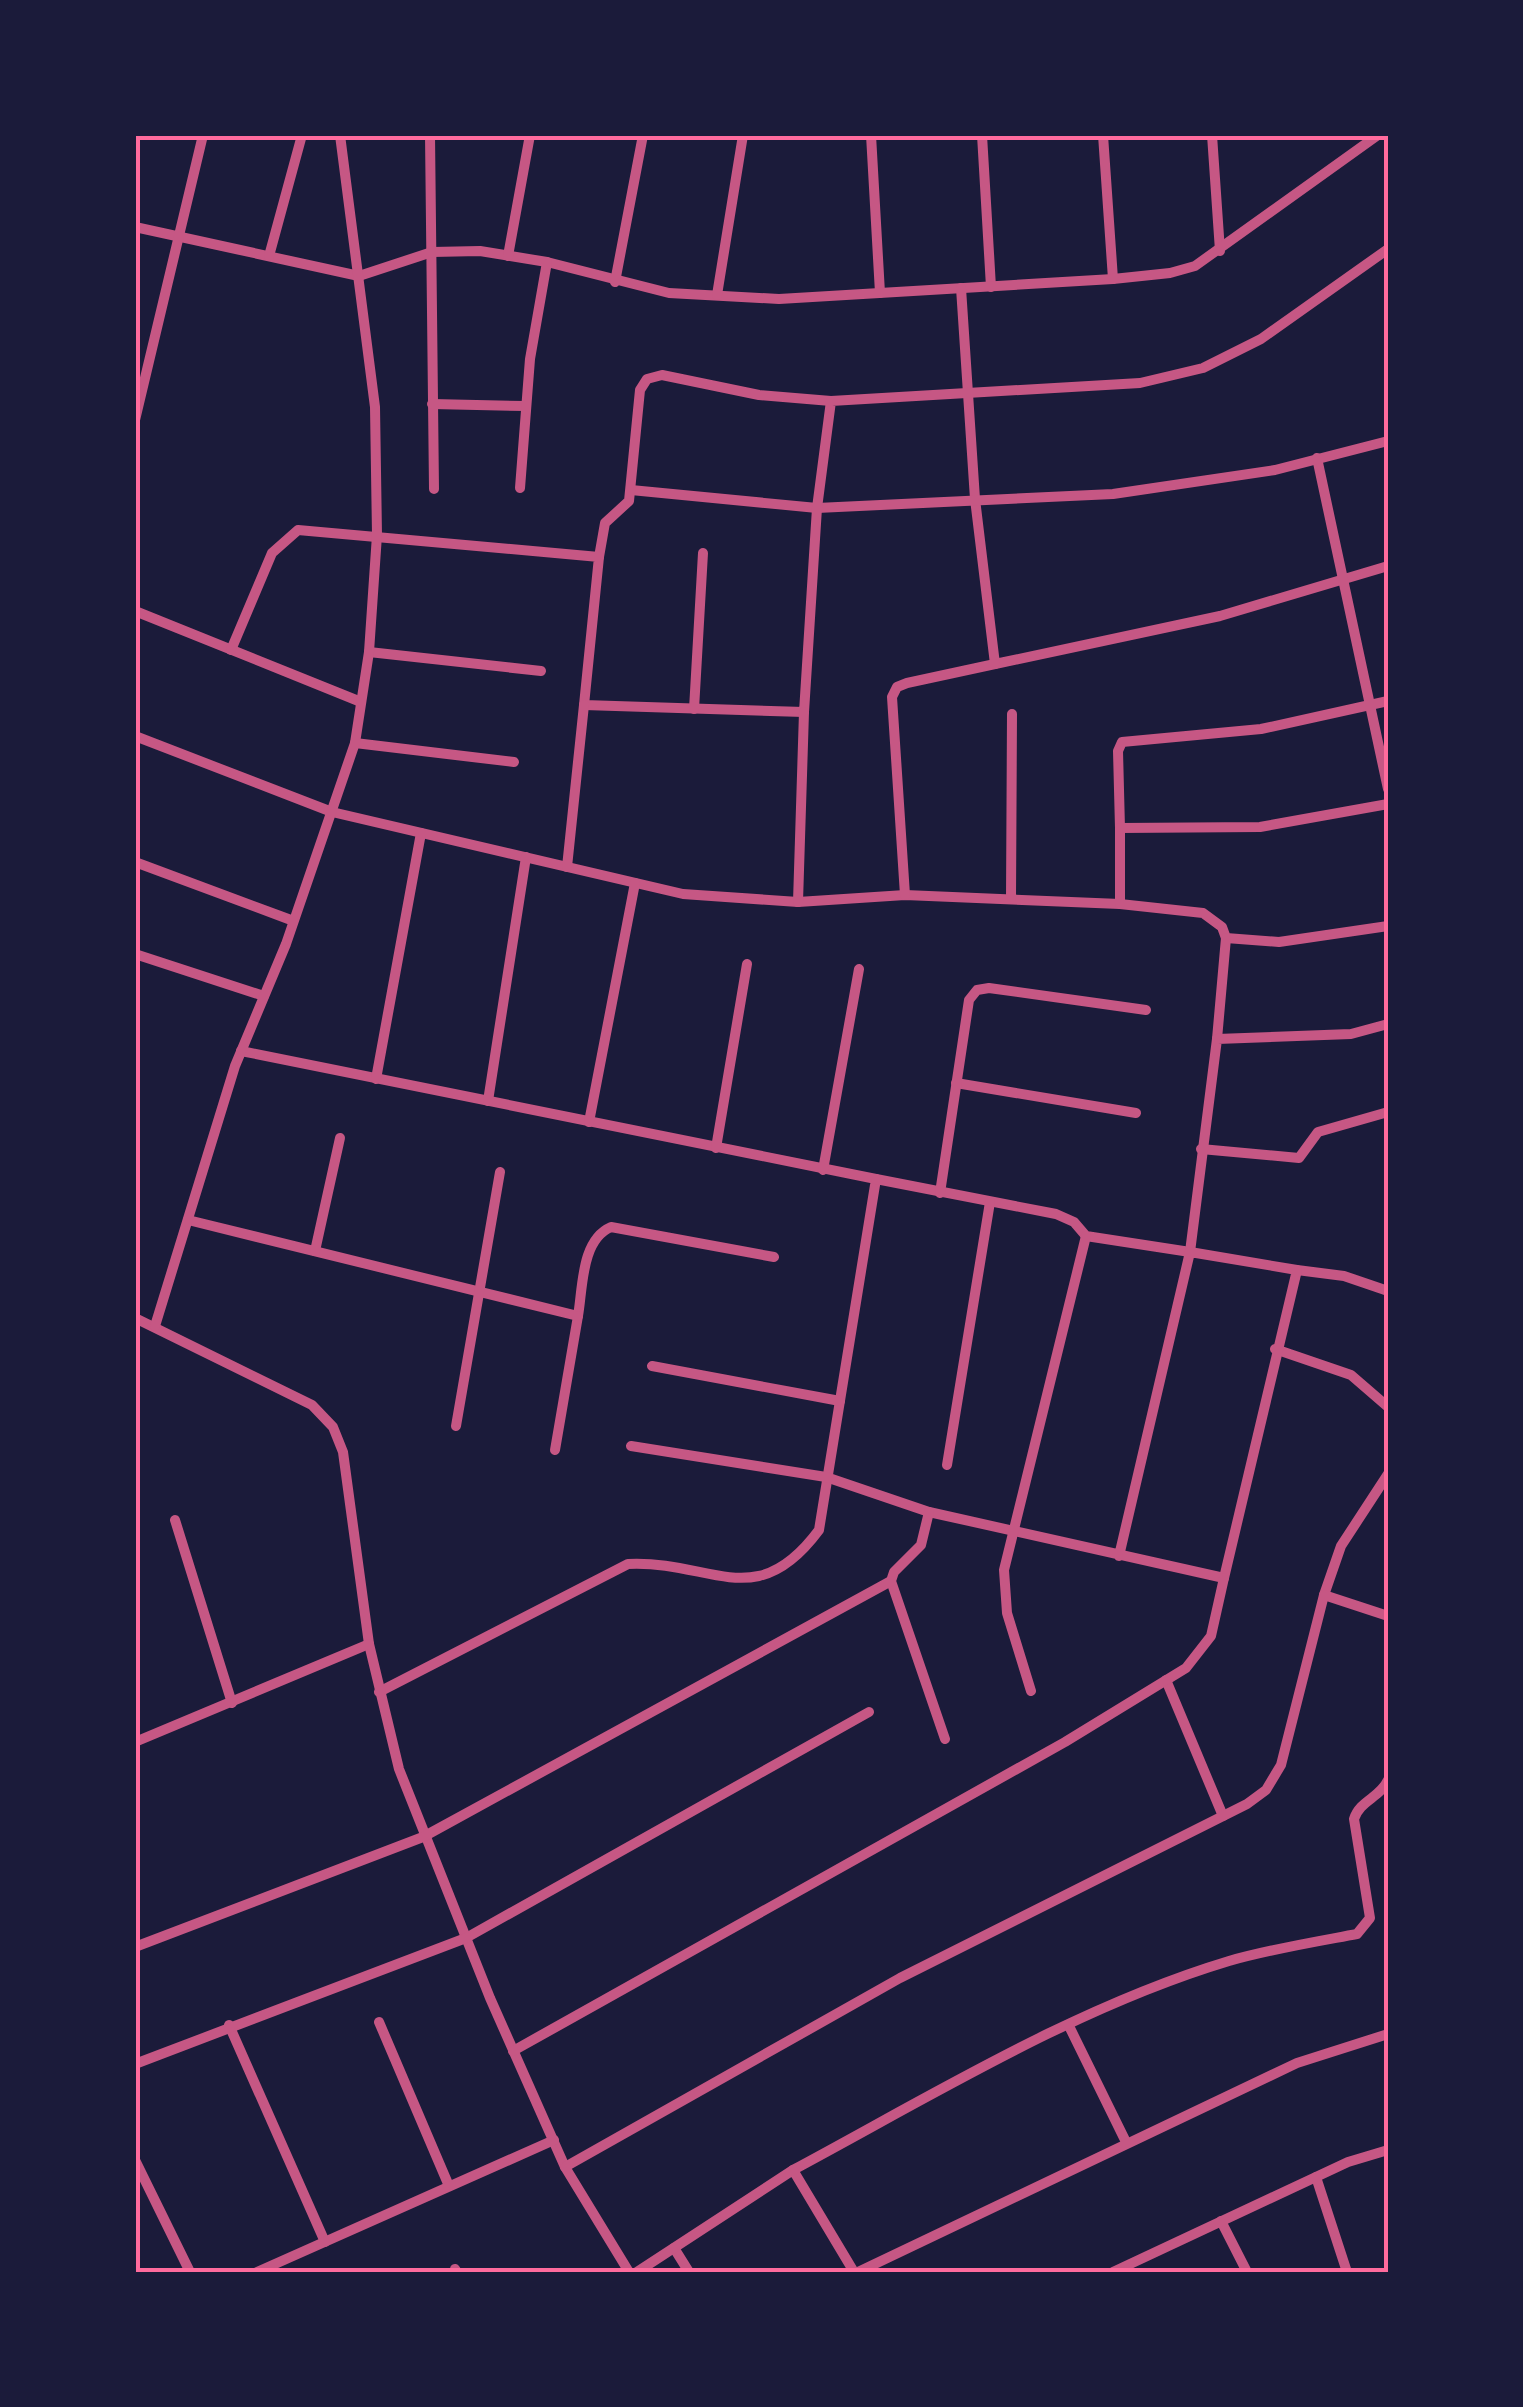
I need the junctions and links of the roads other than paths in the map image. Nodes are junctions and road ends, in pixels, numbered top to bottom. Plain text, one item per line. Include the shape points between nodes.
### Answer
1 (203, 135) edge
2 (302, 135) edge
3 (340, 135) edge
4 (430, 135) edge
5 (530, 135) edge
6 (643, 135) edge
7 (743, 135) edge
8 (871, 135) edge
9 (982, 135) edge
10 (1103, 135) edge
11 (1212, 135) edge
12 (1378, 135) edge
13 (135, 227) edge
14 (179, 236) junction
15 (1388, 250) edge
16 (1220, 251) junction
17 (432, 252) junction
18 (269, 256) junction
19 (508, 256) junction
20 (547, 262) junction
21 (359, 276) junction
22 (1113, 279) junction
23 (615, 282) junction
24 (990, 287) junction
25 (961, 288) junction
26 (880, 292) junction
27 (717, 296) junction
28 (966, 393) junction
29 (831, 401) junction
30 (432, 404) junction
31 (526, 406) junction
32 (135, 420) edge
33 (1388, 441) edge
34 (1317, 458) junction
35 (520, 488) dead end
36 (434, 489) dead end
37 (631, 490) junction
38 (975, 499) junction
39 (817, 508) junction
40 (377, 535) junction
41 (703, 553) dead end
42 (599, 557) junction
43 (1388, 566) edge
44 (1344, 579) junction
45 (135, 611) edge
46 (232, 650) junction
47 (369, 652) junction
48 (995, 664) junction
49 (542, 670) dead end
50 (361, 702) junction
51 (1388, 702) edge
52 (584, 705) junction
53 (1369, 706) junction
54 (694, 709) junction
55 (804, 712) junction
56 (1012, 714) dead end
57 (135, 736) edge
58 (356, 743) junction
59 (514, 762) dead end
60 (1388, 789) edge
61 (1388, 804) edge
62 (332, 812) junction
63 (1120, 828) junction
64 (420, 832) junction
65 (526, 857) junction
66 (135, 862) edge
67 (567, 867) junction
68 (635, 882) junction
69 (905, 895) junction
70 (1011, 899) junction
71 (798, 902) junction
72 (1120, 904) junction
73 (291, 920) junction
74 (1388, 926) edge
75 (1226, 938) junction
76 (135, 954) edge
77 (747, 964) dead end
78 (859, 968) dead end
79 (264, 996) junction
80 (1146, 1010) dead end
81 (1388, 1024) edge
82 (1217, 1039) junction
83 (241, 1050) junction
84 (376, 1078) junction
85 (956, 1083) junction
86 (488, 1101) junction
87 (1388, 1112) edge
88 (1136, 1113) dead end
89 (590, 1122) junction
90 (340, 1138) dead end
91 (716, 1148) junction
92 (1200, 1149) junction
93 (823, 1170) junction
94 (500, 1172) dead end
95 (876, 1179) junction
96 (940, 1193) junction
97 (990, 1202) junction
98 (188, 1220) junction
99 (1086, 1236) junction
100 (315, 1251) junction
101 (1190, 1252) junction
102 (774, 1257) dead end
103 (1297, 1270) junction
104 (476, 1291) junction
105 (1388, 1291) edge
106 (578, 1316) junction
107 (135, 1318) edge
108 (155, 1326) junction
109 (1276, 1349) junction
110 (652, 1366) dead end
111 (840, 1401) junction
112 (1388, 1406) edge
113 (456, 1426) dead end
114 (631, 1446) dead end
115 (556, 1450) dead end
116 (947, 1465) dead end
117 (1388, 1474) edge
118 (826, 1477) junction
119 (930, 1512) junction
120 (175, 1520) dead end
121 (1012, 1532) junction
122 (1120, 1556) junction
123 (1224, 1578) junction
124 (891, 1581) junction
125 (1324, 1595) junction
126 (1388, 1616) edge
127 (369, 1644) junction
128 (1166, 1680) junction
129 (1030, 1691) dead end
130 (379, 1692) junction
131 (232, 1702) junction
132 (869, 1712) dead end
133 (945, 1739) dead end
134 (135, 1742) edge
135 (1388, 1780) edge
136 (1223, 1816) junction
137 (423, 1837) junction
138 (466, 1938) junction
139 (135, 1946) edge
140 (379, 2022) dead end
141 (230, 2026) junction
142 (1069, 2026) junction
143 (1388, 2034) edge
144 (512, 2051) junction
145 (135, 2064) edge
146 (554, 2140) junction
147 (1126, 2142) junction
148 (1388, 2150) edge
149 (135, 2160) edge
150 (565, 2167) junction
151 (793, 2170) junction
152 (1316, 2177) junction
153 (449, 2186) junction
154 (1222, 2221) junction
155 (324, 2242) junction
156 (674, 2248) junction
157 (190, 2272) edge
158 (256, 2272) edge
159 (633, 2272) edge
160 (688, 2272) edge
161 (856, 2272) edge
162 (1112, 2272) edge
163 (1247, 2272) edge
164 (1348, 2272) edge

1 - 14 street
2 - 18 street
3 - 21 street
4 - 17 street
5 - 19 street
6 - 23 street
7 - 27 street
8 - 26 street
9 - 24 street
10 - 22 street
11 - 16 street
12 - 16 street
13 - 14 street
14 - 18 street
14 - 32 street
15 - 28 street via 1261,339 1203,368 1140,384
16 - 22 street via 1170,274
17 - 19 street
17 - 21 street
17 - 30 street
18 - 21 street
19 - 20 street
20 - 23 street
20 - 31 street
21 - 40 street via 374,407
22 - 24 street
23 - 27 street
24 - 25 street
25 - 26 street
25 - 28 street
26 - 27 street
28 - 29 street
28 - 38 street
29 - 37 street via 759,395 662,375 647,379 640,390
29 - 39 street
30 - 31 street
30 - 36 street
31 - 35 street
33 - 34 street
34 - 38 street via 1188,485
34 - 44 street
37 - 39 street
37 - 42 street via 622,510 604,523
38 - 39 street
38 - 48 street
39 - 55 street
40 - 42 street
40 - 46 street via 314,529 282,540
40 - 47 street
41 - 54 street
42 - 52 street
43 - 44 street
44 - 48 street via 1220,616
44 - 53 street
45 - 46 street
46 - 50 street
47 - 49 street
47 - 50 street
48 - 69 street via 907,682 892,698
50 - 58 street
51 - 53 street
52 - 54 street
52 - 67 street
53 - 60 street
53 - 63 street via 1261,730 1122,742
54 - 55 street
55 - 71 street
56 - 70 street
57 - 62 street
58 - 59 street
58 - 62 street
61 - 63 street via 1260,827
62 - 64 street
62 - 73 street
63 - 72 street
64 - 65 street
64 - 84 street
65 - 67 street
65 - 86 street
66 - 73 street
67 - 68 street
68 - 71 street via 683,894
68 - 89 street
69 - 70 street
69 - 71 street
70 - 72 street
72 - 75 street via 1203,914
73 - 79 street
74 - 75 street via 1279,942
75 - 82 street
76 - 79 street
77 - 91 street
78 - 93 street
79 - 83 street
80 - 85 street via 977,990
81 - 82 street via 1351,1034
82 - 92 street
83 - 84 street
83 - 98 street
84 - 86 street
85 - 88 street
85 - 96 street
86 - 89 street
87 - 92 street via 1318,1132 1298,1158
89 - 91 street
90 - 100 street
91 - 93 street
92 - 101 street
93 - 95 street
94 - 104 street
95 - 96 street
95 - 111 street
96 - 97 street
97 - 99 street via 1056,1214
97 - 116 street
98 - 100 street
98 - 108 street
99 - 101 street
99 - 121 street
100 - 104 street
101 - 103 street
101 - 122 street
102 - 106 street via 611,1227 591,1243
103 - 105 street
103 - 109 street
104 - 106 street
104 - 113 street
106 - 115 street
107 - 108 street
108 - 127 street via 312,1405 333,1427 343,1452
109 - 112 street via 1351,1376
109 - 123 street
110 - 111 street
111 - 118 street
114 - 118 street
117 - 125 street via 1341,1546
118 - 119 street
118 - 130 street via 819,1530 787,1567 744,1580 628,1564
119 - 121 street
119 - 124 street via 922,1545
120 - 131 street
121 - 122 street
121 - 129 street via 1004,1593
122 - 123 street
123 - 128 street via 1212,1636
124 - 133 street
124 - 137 street
125 - 126 street
125 - 136 street via 1280,1765 1266,1790
127 - 130 street
127 - 131 street
128 - 136 street
128 - 144 street
130 - 137 street
131 - 134 street
132 - 138 street
135 - 142 street via 1354,1819 1370,1918 1366,1928 1228,1962
136 - 150 street via 900,1978
137 - 138 street
137 - 139 street
138 - 141 street
138 - 144 street
140 - 153 street
141 - 145 street
141 - 155 street
142 - 147 street
142 - 151 street
143 - 147 street via 1296,2063
144 - 146 street
146 - 150 street
146 - 153 street
147 - 161 street
148 - 152 street
149 - 157 street
150 - 159 street
151 - 156 street
151 - 161 street
152 - 154 street
152 - 164 street
153 - 155 street
154 - 162 street
154 - 163 street
155 - 158 street
156 - 159 street
156 - 160 street

